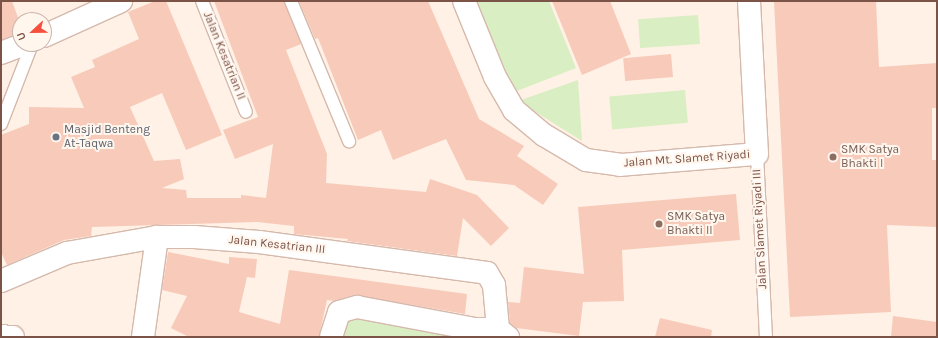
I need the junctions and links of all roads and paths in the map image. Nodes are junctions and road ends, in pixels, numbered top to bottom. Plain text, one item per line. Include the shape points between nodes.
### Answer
1 (121, 1) edge
2 (202, 1) edge
3 (291, 1) edge
4 (464, 1) edge
5 (749, 1) edge
6 (52, 32) edge
7 (12, 49) edge
8 (29, 52) edge
9 (1, 53) edge
10 (246, 112) dead end
11 (1, 124) edge
12 (349, 141) dead end
13 (757, 154) junction
14 (157, 237) junction
15 (1, 281) edge
16 (503, 333) edge
17 (1, 336) edge
18 (13, 337) edge
19 (143, 337) edge
20 (331, 337) edge
21 (766, 337) edge

1 - 6 street
2 - 10 lane, Jalan Kesatrian II
3 - 12 lane
4 - 13 street, Jalan Mt. Slamet Riyadi via 495,77 514,110 544,135 586,160 620,165
5 - 13 street, Jalan Slamet Riyadi III
7 - 9 street
8 - 11 lane
13 - 21 lane, Jalan Slamet Riyadi III
14 - 15 street, Jalan Kesatrian III via 67,253
14 - 16 street, Jalan Kesatrian III via 259,242 487,273 494,285
14 - 19 street
16 - 20 street via 357,306 339,312
17 - 18 street

